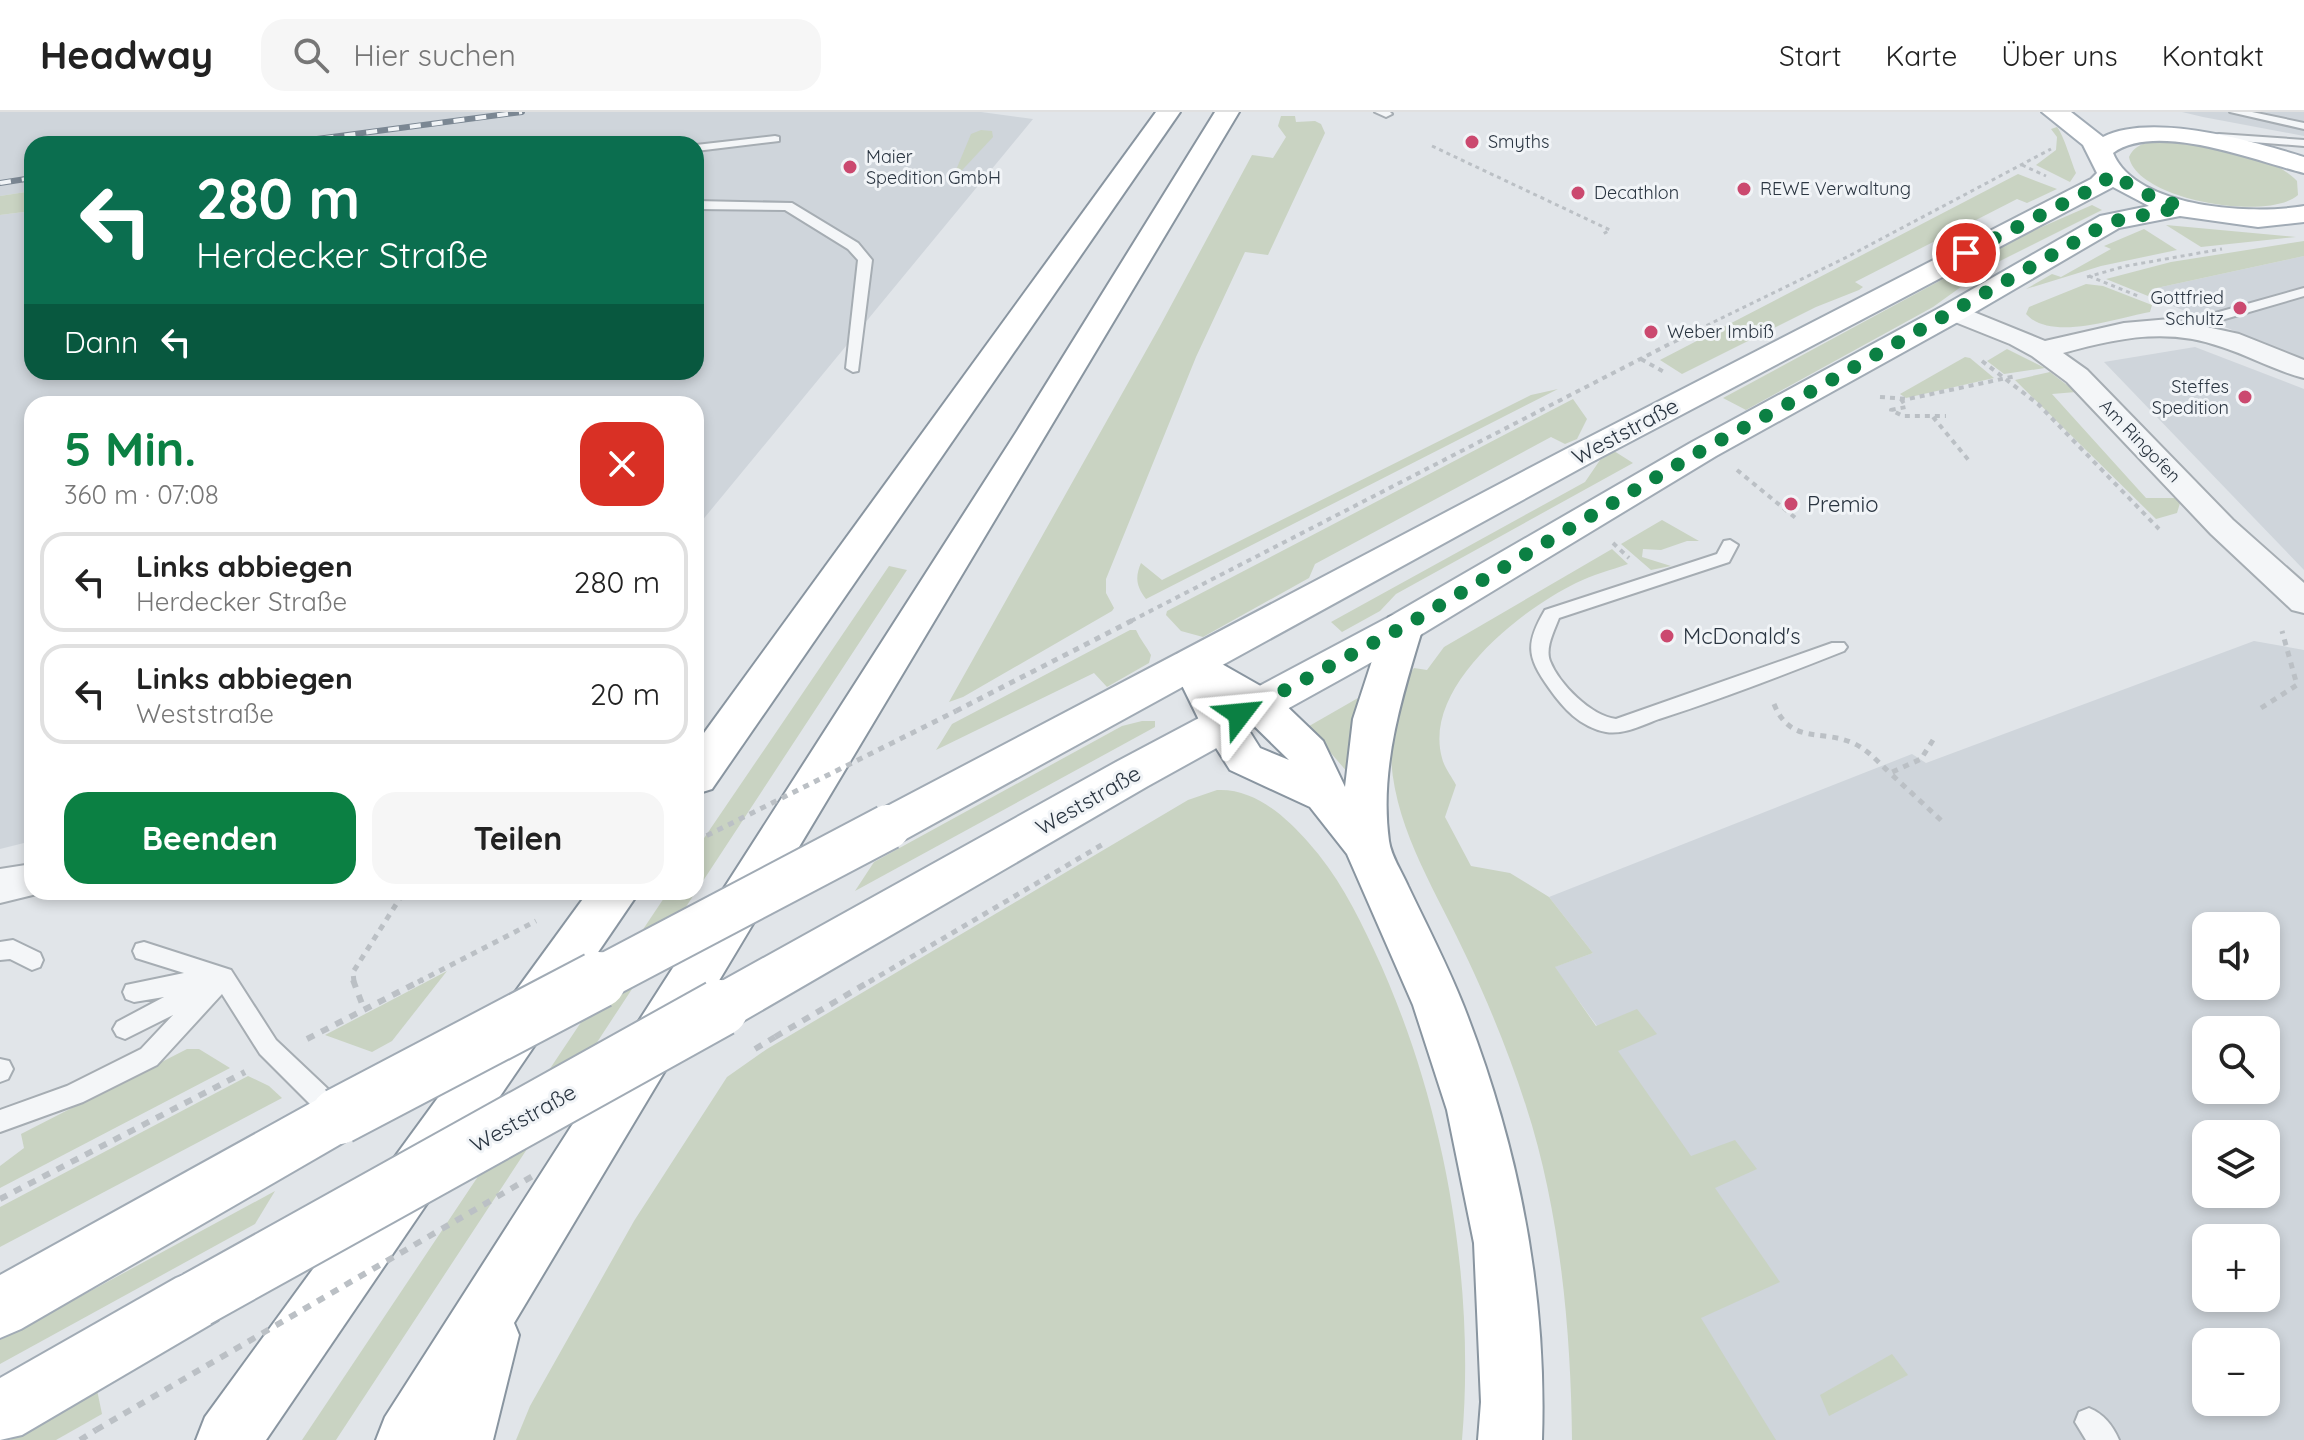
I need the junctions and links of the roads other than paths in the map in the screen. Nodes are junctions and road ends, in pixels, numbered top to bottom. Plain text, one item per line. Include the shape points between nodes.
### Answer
1 (1168, 112) edge
2 (1227, 112) edge
3 (2054, 112) edge
4 (2236, 112) edge
5 (2122, 116) dead end
6 (2304, 126) edge
7 (2174, 131) junction
8 (775, 139) dead end
9 (704, 147) edge
10 (2300, 159) edge
11 (2106, 163) junction
12 (704, 205) edge
13 (2182, 207) junction
14 (2304, 214) edge
15 (2268, 219) junction
16 (2304, 223) edge
17 (2304, 292) edge
18 (1954, 312) junction
19 (2195, 331) junction
20 (2053, 358) junction
21 (853, 368) dead end
22 (2304, 370) edge
23 (1730, 545) dead end
24 (2304, 602) edge
25 (1403, 627) junction
26 (1838, 647) dead end
27 (1192, 665) junction
28 (1240, 714) junction
29 (704, 766) edge
30 (1366, 844) junction
31 (24, 882) edge
32 (0, 886) edge
33 (609, 900) edge
34 (0, 951) edge
35 (144, 951) dead end
36 (32, 960) dead end
37 (223, 977) junction
38 (134, 992) dead end
39 (125, 1029) dead end
40 (339, 1116) junction
41 (0, 1121) edge
42 (501, 1291) junction
43 (0, 1308) edge
44 (0, 1413) edge
45 (228, 1440) edge
46 (408, 1440) edge
47 (461, 1440) edge
48 (1510, 1440) edge

1 - 29 main road
2 - 42 main road
3 - 11 main road via 2080,129
4 - 6 lane
5 - 7 main road
7 - 10 main road
7 - 11 main road, Weststraße via 2121,135 2104,143
8 - 9 lane
11 - 13 main road via 2143,193
11 - 27 main road, Weststraße via 2100,185 1578,456
12 - 21 lane via 788,206 853,246 865,260
13 - 15 main road
13 - 18 main road, Weststraße via 2110,222
14 - 15 main road
15 - 16 lane
17 - 19 lane via 2206,320
18 - 20 street, Am Ringofen
18 - 25 main road, Weststraße via 1704,449
19 - 20 street via 2151,327
19 - 22 street
20 - 24 street, Am Ringofen
23 - 26 lane via 1723,558 1551,614 1540,661 1588,719 1616,726
25 - 28 main road, Weststraße
25 - 30 main road via 1374,719
27 - 28 main road
27 - 40 main road, Weststraße, bridge
28 - 30 main road via 1245,759 1326,795
28 - 44 main road, Weststraße, bridge
30 - 48 main road via 1438,1005 1474,1110 1503,1243
31 - 32 street
33 - 45 main road
34 - 36 lane via 13,949
35 - 37 lane
37 - 38 lane
37 - 39 lane
37 - 40 lane via 268,1047
37 - 41 lane via 149,1057 74,1094
40 - 43 main road, Weststraße
42 - 46 main road
42 - 47 main road

